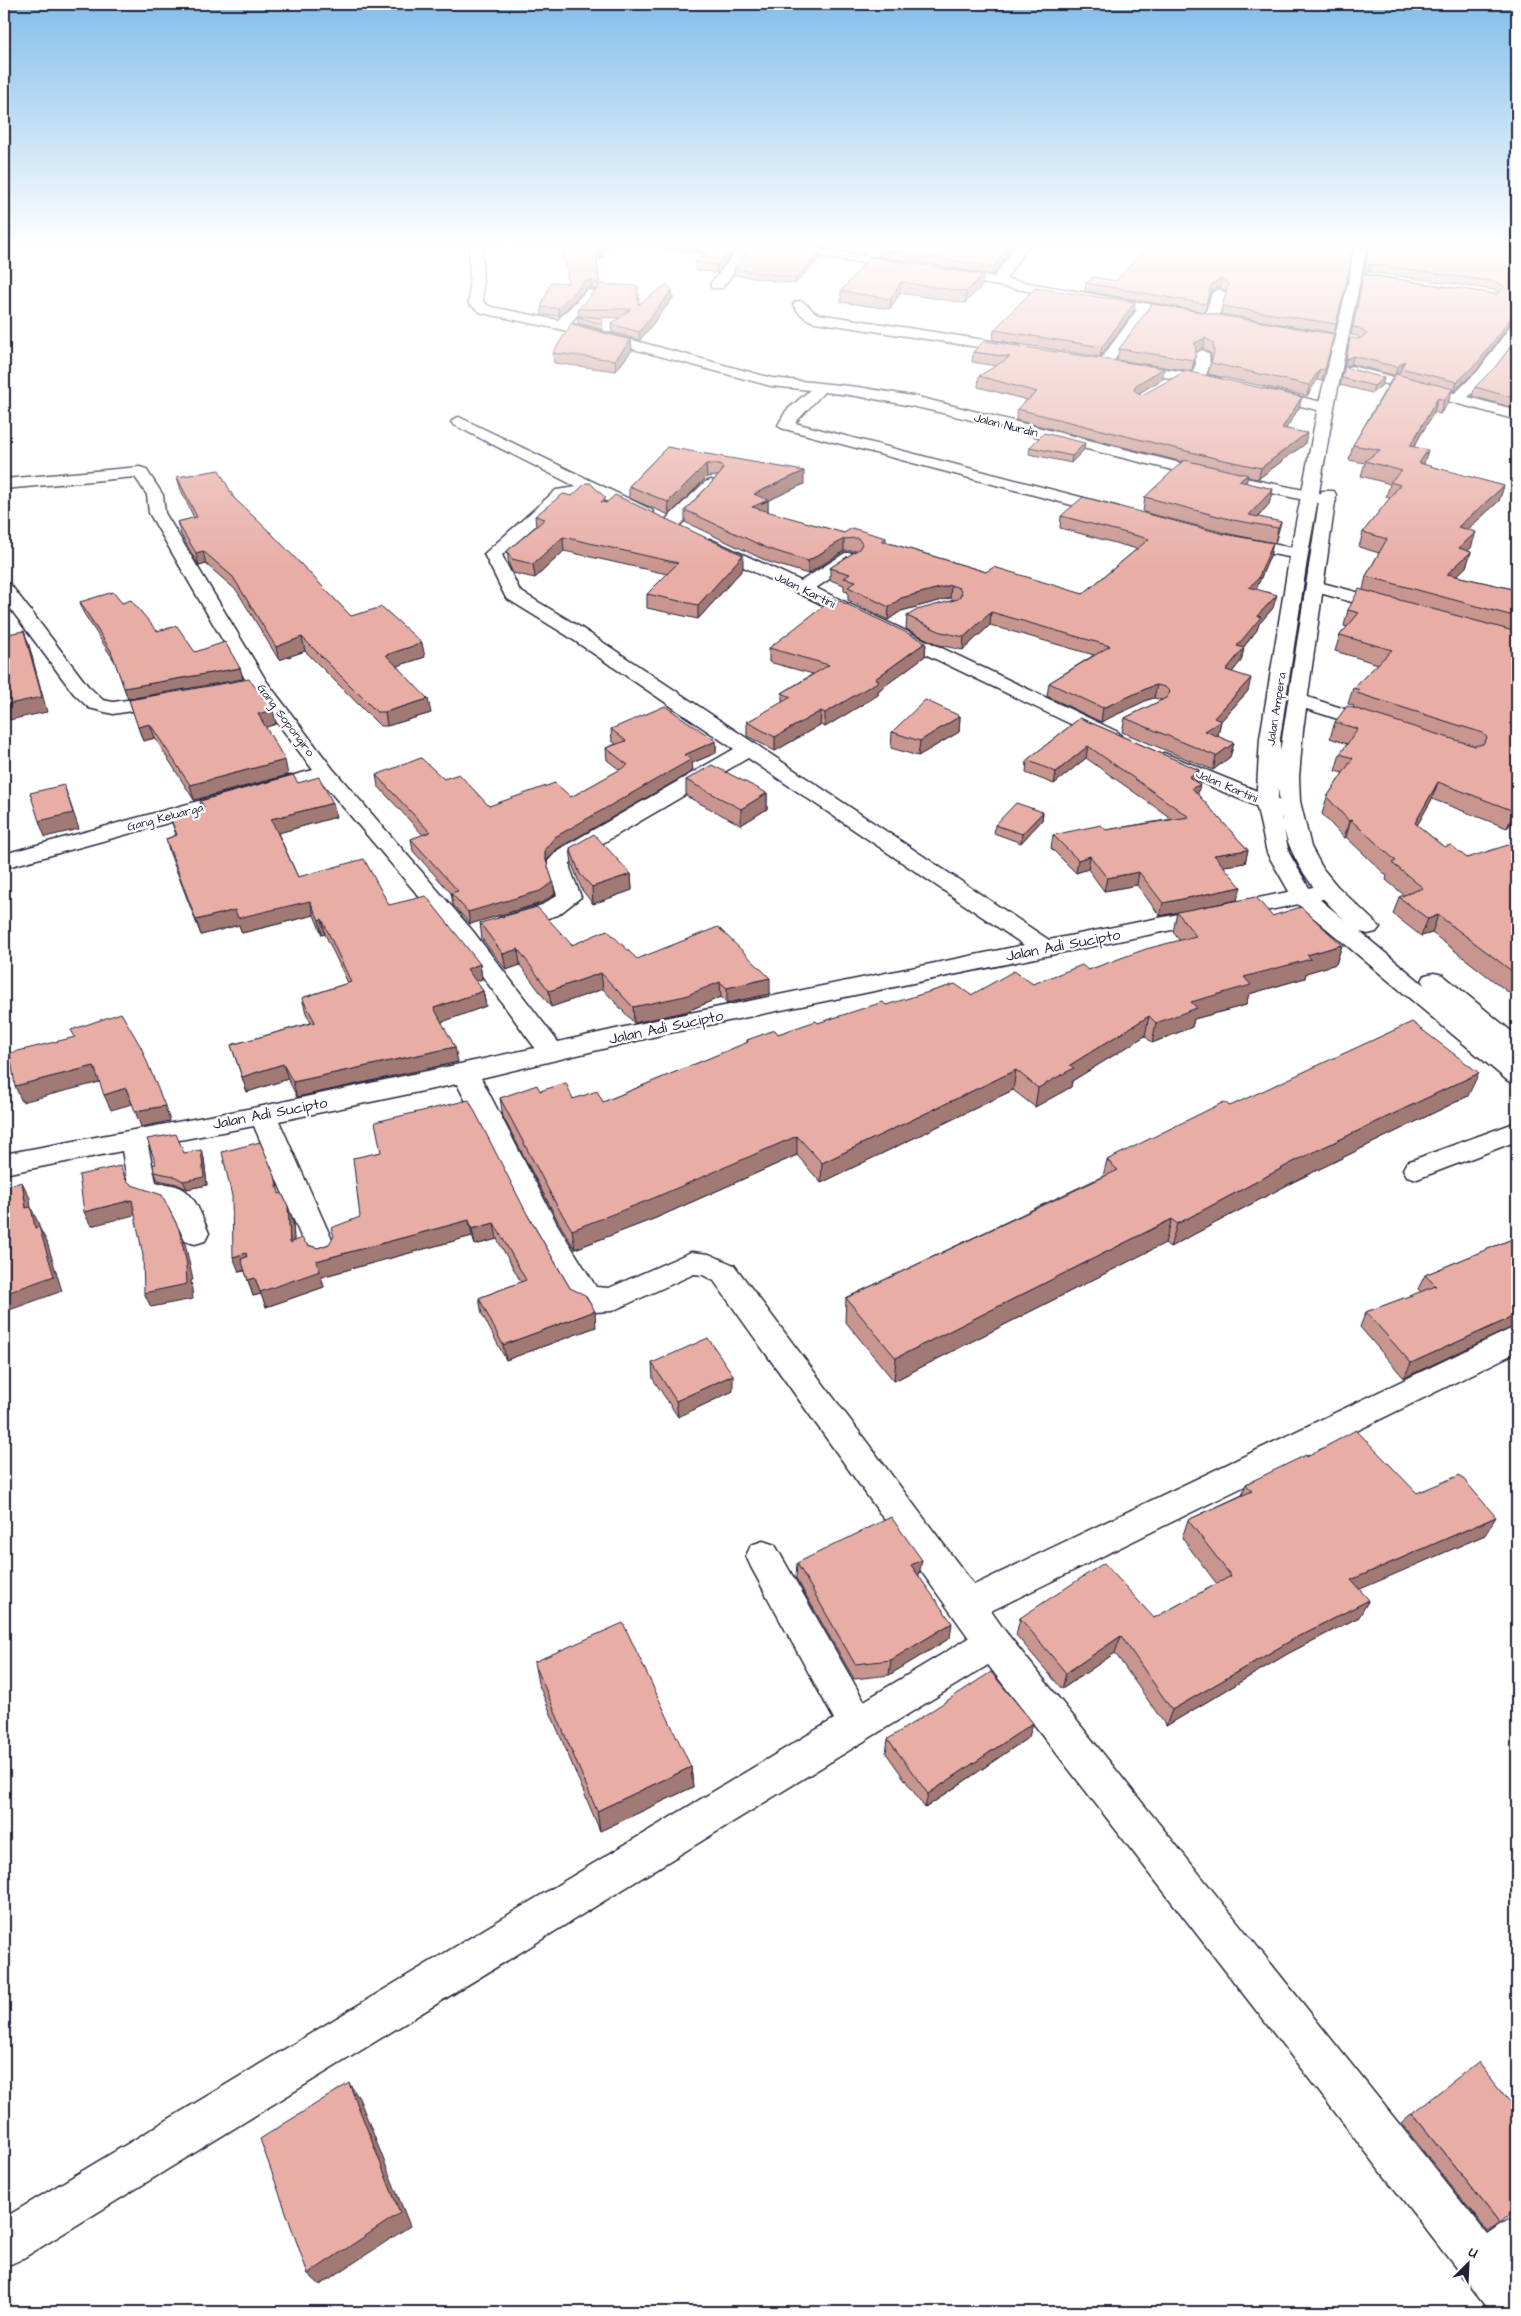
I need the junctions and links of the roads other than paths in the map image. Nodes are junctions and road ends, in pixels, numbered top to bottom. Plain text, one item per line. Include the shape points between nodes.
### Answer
1 (657, 351) edge
2 (1109, 351) edge
3 (1339, 351) edge
4 (1345, 351) edge
5 (1502, 351) edge
6 (1202, 354) edge
7 (1351, 370) junction
8 (1181, 376) junction
9 (1198, 378) junction
10 (1225, 384) edge
11 (819, 388) junction
12 (1161, 389) edge
13 (1253, 390) edge
14 (1456, 399) junction
15 (1326, 407) junction
16 (1517, 415) edge
17 (460, 422) dead end
18 (714, 481) edge
19 (4, 484) edge
20 (593, 489) junction
21 (1319, 499) junction
22 (1131, 516) edge
23 (671, 524) junction
24 (1219, 539) edge
25 (1299, 554) junction
26 (851, 557) edge
27 (1315, 586) junction
28 (4, 588) edge
29 (801, 589) junction
30 (1404, 610) edge
31 (908, 617) edge
32 (887, 630) junction
33 (182, 697) edge
34 (1298, 700) junction
35 (1124, 721) dead end
36 (1393, 730) edge
37 (1101, 732) junction
38 (1127, 743) edge
39 (749, 749) junction
40 (1144, 751) edge
41 (326, 773) junction
42 (1267, 804) junction
43 (1291, 813) junction
44 (4, 861) edge
45 (1328, 891) junction
46 (1303, 896) junction
47 (464, 935) junction
48 (1383, 939) dead end
49 (1046, 949) junction
50 (1420, 970) dead end
51 (1517, 1049) edge
52 (552, 1052) junction
53 (465, 1072) junction
54 (1517, 1075) edge
55 (263, 1115) junction
56 (1517, 1131) edge
57 (133, 1138) junction
58 (4, 1164) edge
59 (1417, 1169) dead end
60 (195, 1233) dead end
61 (322, 1251) edge
62 (1517, 1338) edge
63 (763, 1556) dead end
64 (968, 1605) junction
65 (992, 1643) junction
66 (857, 1725) junction
67 (1517, 2240) edge
68 (4, 2244) edge
69 (1482, 2265) junction
70 (1517, 2309) edge

1 - 11 street, Jalan Nurdin via 771,382
2 - 8 street via 1100,362
3 - 15 street, Jalan Ampera
4 - 7 street, Jalan Ampera
5 - 14 street via 1476,384
6 - 9 street via 1203,364
7 - 14 street
7 - 21 street, Jalan Ampera
8 - 9 street
8 - 12 street
9 - 10 street
11 - 21 street, Jalan Nurdin via 918,402
11 - 22 street via 786,425
13 - 15 street
14 - 16 street
15 - 21 street, Jalan Ampera
17 - 20 street, Jalan Kartini
18 - 23 street
19 - 41 street, Gang Sopongiro via 140,472 155,495 157,513 249,685
20 - 23 street, Jalan Kartini via 622,494
20 - 39 street via 562,494 494,554 508,589 519,600 573,631
21 - 25 street, Jalan Ampera
21 - 27 street, Jalan Ampera
23 - 29 street, Jalan Kartini
24 - 25 street
25 - 42 street, Jalan Ampera via 1270,738
26 - 29 street
27 - 30 street
27 - 34 street, Jalan Ampera
28 - 33 street via 80,690 96,704 124,708
29 - 32 street, Jalan Kartini
31 - 32 street
32 - 37 street, Jalan Kartini
34 - 36 street
34 - 43 street, Jalan Ampera via 1292,726
35 - 37 street
37 - 38 street, Jalan Kartini
39 - 47 street via 566,855 559,861 569,897 563,903 550,910
39 - 49 street
40 - 42 street, Jalan Kartini
41 - 44 street, Gang Keluarga
41 - 47 street, Gang Sopongiro
42 - 43 street, Jalan Kartini
42 - 46 street, Jalan Ampera via 1278,853
43 - 45 street, Jalan Ampera via 1300,848
45 - 46 street, Jalan Adi Sucipto
45 - 48 street, Jalan Ampera
46 - 49 street, Jalan Adi Sucipto
46 - 54 street, Jalan Ampera
47 - 52 street, Gang Sopongiro
49 - 52 street, Jalan Adi Sucipto
50 - 51 street
52 - 53 street, Jalan Adi Sucipto
53 - 55 street, Jalan Adi Sucipto
53 - 64 street via 545,1229 585,1295 595,1300 612,1299 692,1263 713,1266 724,1273
55 - 57 street, Jalan Adi Sucipto
55 - 61 street
56 - 59 street
57 - 58 street, Jalan Adi Sucipto
57 - 60 street via 142,1186 149,1192 180,1200
62 - 64 street
63 - 66 street
64 - 65 street
65 - 66 street
65 - 69 street
66 - 68 street
67 - 69 street
69 - 70 street

